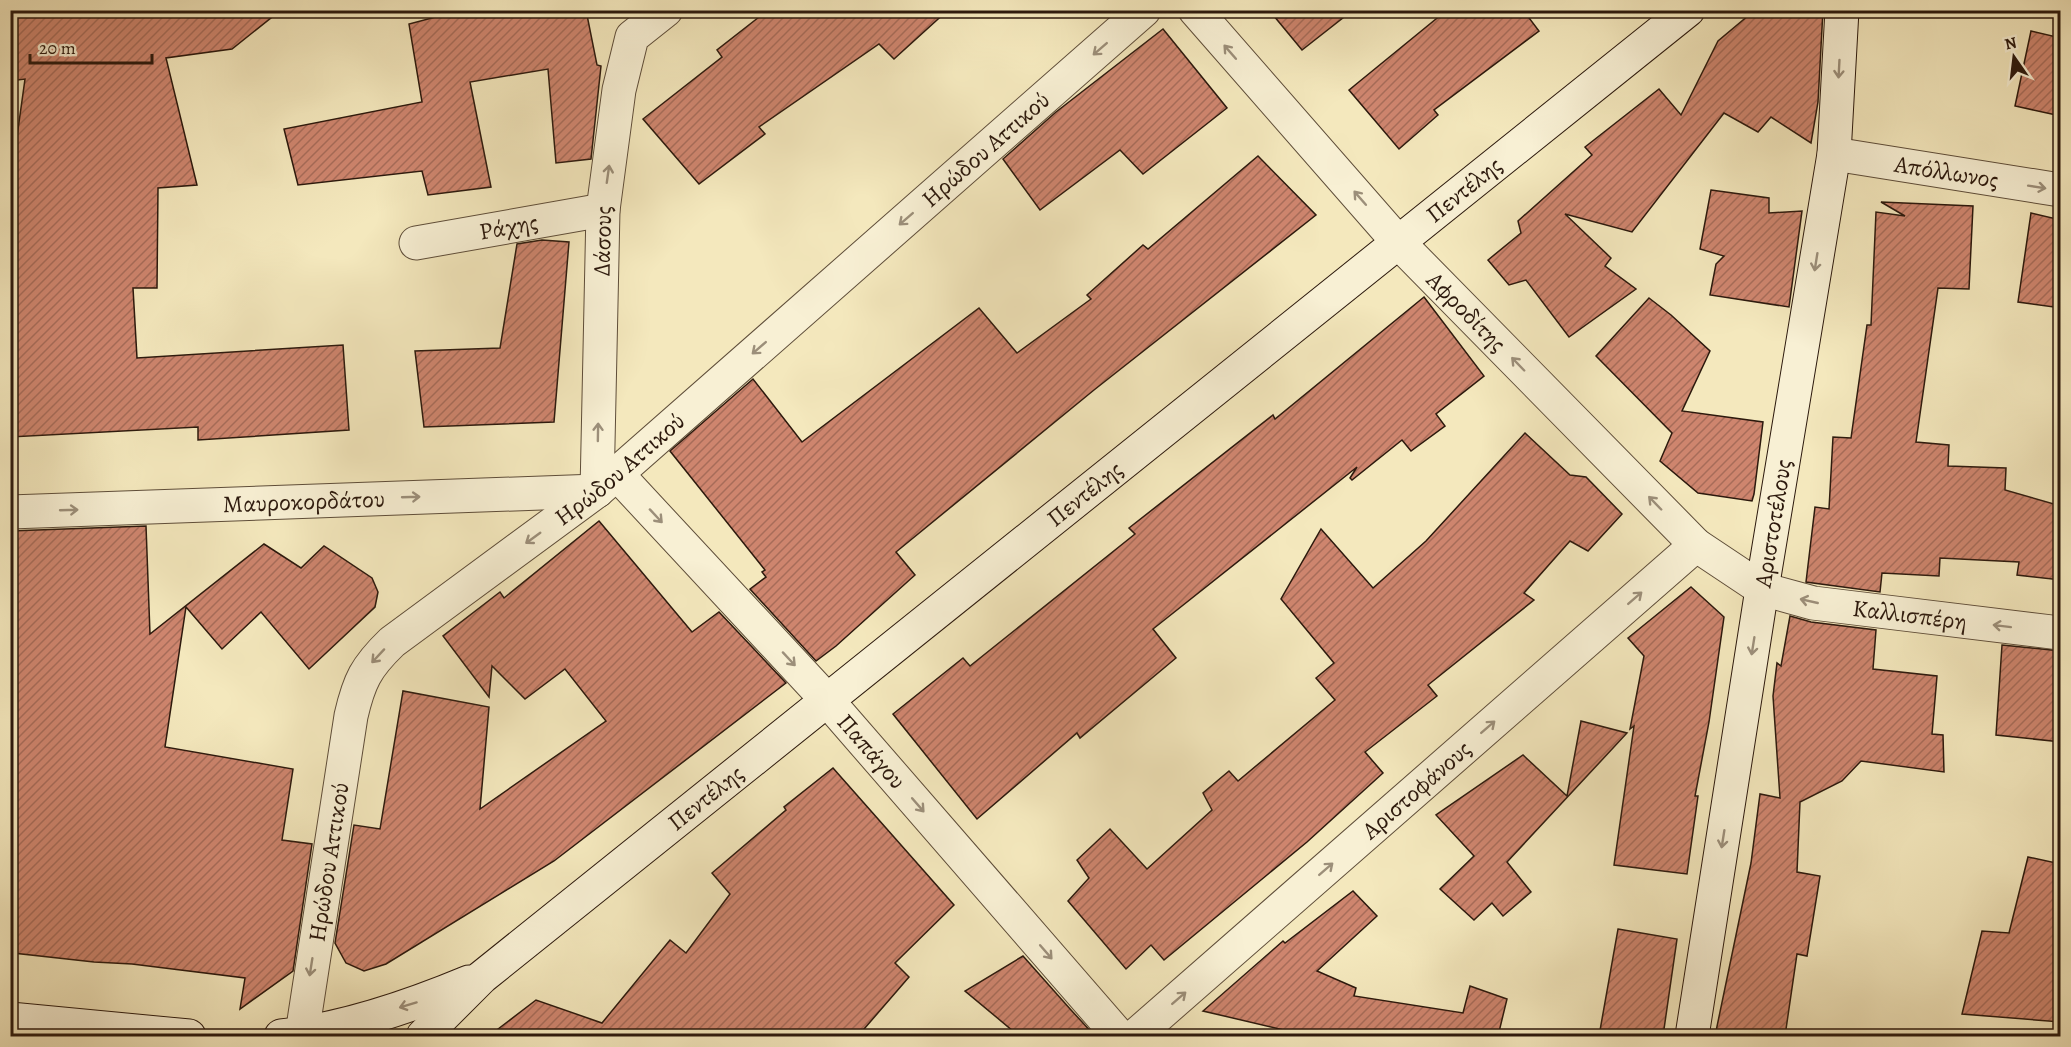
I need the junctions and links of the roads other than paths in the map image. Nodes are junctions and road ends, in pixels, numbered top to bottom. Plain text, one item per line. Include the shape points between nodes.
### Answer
1 (666, 10) edge
2 (1144, 10) edge
3 (1195, 10) edge
4 (1688, 10) edge
5 (1842, 10) edge
6 (1834, 154) junction
7 (2061, 190) edge
8 (603, 210) junction
9 (1398, 242) junction
10 (417, 243) dead end
11 (607, 482) junction
12 (10, 512) edge
13 (1696, 545) junction
14 (1762, 589) junction
15 (2061, 633) edge
16 (827, 700) junction
17 (482, 977) junction
18 (10, 1019) edge
19 (292, 1035) edge
20 (189, 1036) edge
21 (423, 1036) edge
22 (1119, 1036) edge
23 (1135, 1036) edge
24 (1692, 1036) edge

8 -> 1 street, Δάσους via 619,90 632,37
2 -> 11 street, Ηρώδου Αττικού
9 -> 3 street, Αφροδίτης
4 - 9 street, Πεντέλης
5 -> 6 street, Αριστοτέλους
6 -> 7 street, Απόλλωνος
6 -> 14 street, Αριστοτέλους
8 - 10 street, Ράχης
11 -> 8 street, Δάσους
13 -> 9 street, Αφροδίτης
9 - 16 street, Πεντέλης
12 -> 11 street, Μαυροκορδάτου
11 -> 16 street, Παπάγου
11 -> 19 street, Ηρώδου Αττικού via 392,642 364,674 351,716
13 - 14 street, Αφροδίτης
23 -> 13 street, Αριστοφάνους
15 -> 14 street, Καλλισπέρη via 1813,603
14 -> 24 street, Αριστοτέλους
16 - 17 street, Πεντέλης
16 -> 22 street, Παπάγου
17 -> 19 street via 417,1003
17 - 21 street
18 - 20 street

